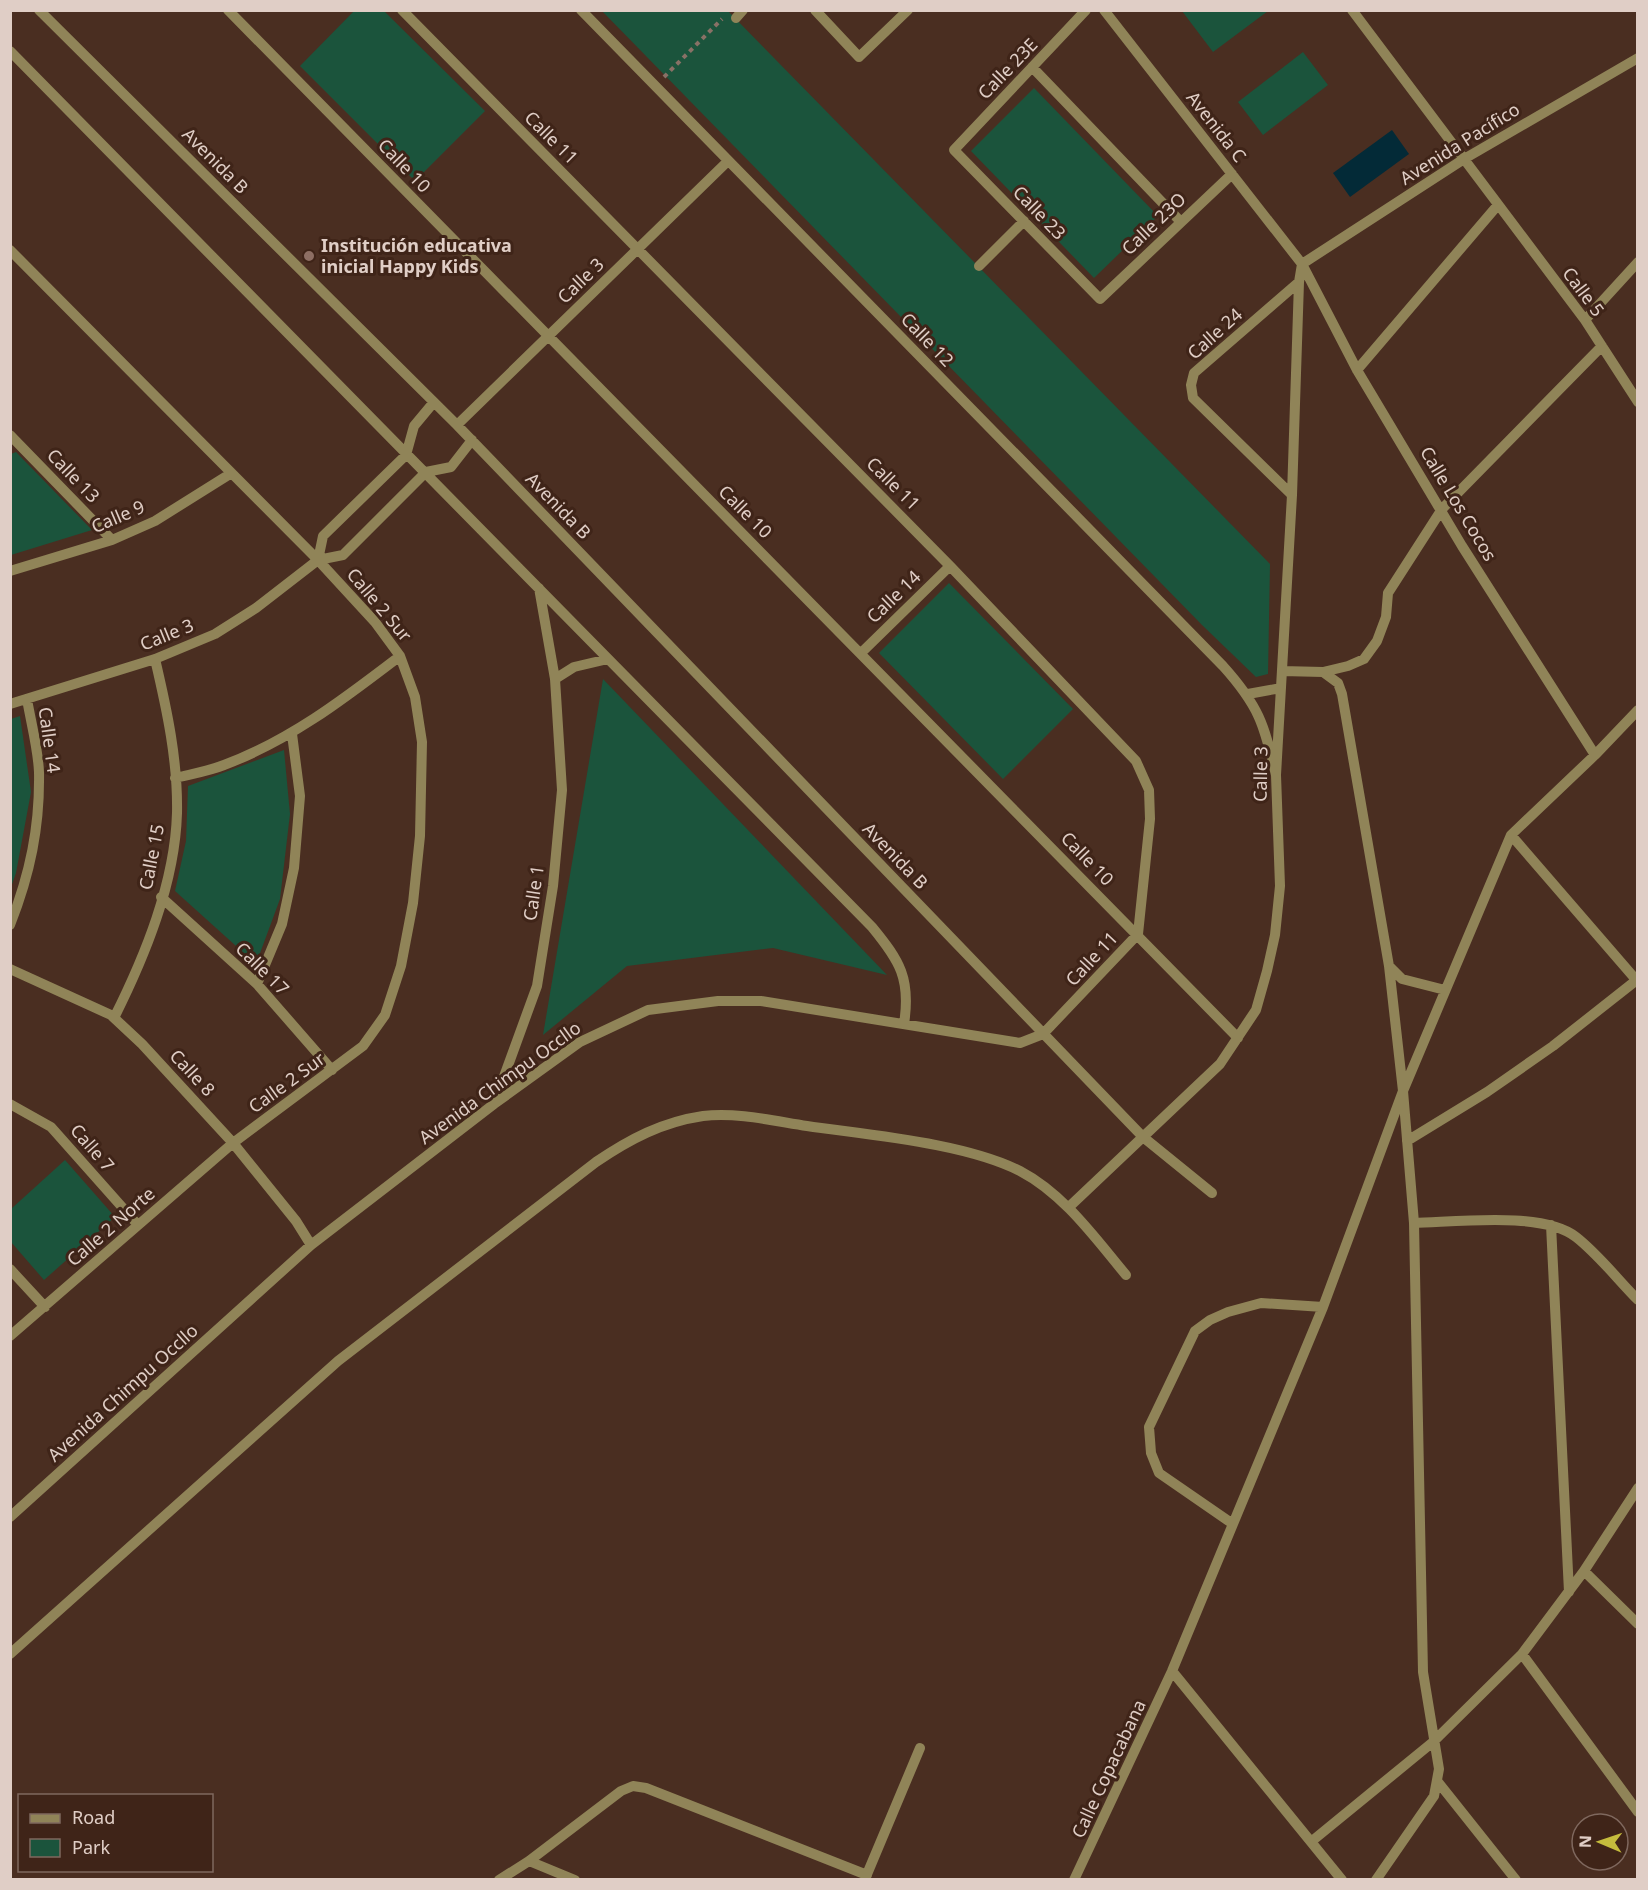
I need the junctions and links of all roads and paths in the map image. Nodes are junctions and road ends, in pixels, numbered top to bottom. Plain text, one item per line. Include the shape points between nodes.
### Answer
1 (39, 10) edge
2 (228, 10) edge
3 (402, 10) edge
4 (580, 10) edge
5 (815, 10) edge
6 (908, 10) edge
7 (1086, 10) edge
8 (1104, 10) edge
9 (1352, 10) edge
10 (736, 13) edge
11 (10, 51) edge
12 (1638, 58) edge
13 (1032, 67) junction
14 (655, 86) junction
15 (954, 150) joint
16 (1464, 159) junction
17 (728, 161) junction
18 (1232, 174) junction
19 (1497, 207) junction
20 (1024, 221) junction
21 (1181, 222) junction
22 (638, 249) junction
23 (10, 250) edge
24 (1638, 262) edge
25 (1302, 264) junction
26 (979, 266) dead end
27 (1299, 282) junction
28 (1100, 299) joint
29 (1585, 320) junction
30 (548, 337) junction
31 (1602, 346) junction
32 (1357, 369) junction
33 (434, 402) junction
34 (1638, 402) edge
35 (457, 425) junction
36 (12, 438) edge
37 (472, 440) junction
38 (406, 455) junction
39 (426, 472) junction
40 (230, 474) junction
41 (1292, 495) junction
42 (1442, 509) junction
43 (112, 540) junction
44 (318, 560) junction
45 (950, 566) junction
46 (10, 571) edge
47 (539, 588) junction
48 (861, 652) junction
49 (400, 656) junction
50 (156, 659) junction
51 (608, 659) junction
52 (1282, 671) junction
53 (1323, 672) junction
54 (555, 679) junction
55 (1281, 687) junction
56 (1248, 694) junction
57 (27, 699) junction
58 (10, 704) edge
59 (1638, 710) edge
60 (292, 734) junction
61 (1595, 755) junction
62 (1276, 775) junction
63 (175, 778) junction
64 (1512, 835) junction
65 (161, 897) junction
66 (10, 925) edge
67 (1138, 934) junction
68 (1389, 966) junction
69 (10, 969) edge
70 (1637, 980) edge
71 (257, 984) junction
72 (1445, 990) junction
73 (114, 1018) junction
74 (904, 1024) junction
75 (1044, 1034) junction
76 (1238, 1038) junction
77 (332, 1071) junction
78 (1403, 1091) junction
79 (10, 1104) edge
80 (494, 1104) junction
81 (1143, 1137) junction
82 (1407, 1141) junction
83 (233, 1143) junction
84 (1212, 1193) dead end
85 (1069, 1207) junction
86 (1414, 1223) junction
87 (138, 1225) junction
88 (1551, 1225) junction
89 (311, 1245) junction
90 (10, 1269) edge
91 (1126, 1275) dead end
92 (1638, 1300) edge
93 (45, 1307) junction
94 (1323, 1307) junction
95 (10, 1336) edge
96 (1638, 1488) edge
97 (10, 1517) edge
98 (1233, 1524) junction
99 (1584, 1571) junction
100 (1569, 1592) junction
101 (1638, 1624) edge
102 (10, 1654) edge
103 (1522, 1654) junction
104 (1172, 1671) junction
105 (1432, 1742) junction
106 (920, 1748) dead end
107 (1438, 1782) junction
108 (1638, 1812) edge
109 (1312, 1841) junction
110 (529, 1861) junction
111 (866, 1877) edge
112 (499, 1880) edge
113 (575, 1880) edge
114 (1074, 1880) edge
115 (1342, 1880) edge
116 (1376, 1880) edge
117 (1516, 1880) edge

1 - 33 street, Avenida B
2 - 30 street, Calle 10
3 - 22 street, Calle 11
4 - 14 street, Calle 12
5 - 6 street via 859,57
7 - 13 street, Calle 23E
8 - 18 street, Avenida C
9 - 16 street, Calle 5
10 - 14 path
11 - 38 street
12 - 16 street, Avenida Pacífico
13 - 15 street, Calle 23E
13 - 21 street
14 - 17 street, Calle 12
15 - 20 street, Calle 23
16 - 19 street, Calle 5
16 - 25 street, Avenida Pacífico
17 - 22 street, Calle 3
17 - 56 street, Calle 12
18 - 21 street, Calle 23O
18 - 25 street, Avenida C
19 - 29 street, Calle 5
19 - 32 street
20 - 26 street
20 - 28 street, Calle 23
21 - 28 street, Calle 23O
22 - 30 street, Calle 3
22 - 45 street, Calle 11
23 - 40 street, Calle 2 Sur
24 - 29 street
25 - 27 street, Calle 3
25 - 32 street, Calle Los Cocos
27 - 41 street, Calle 3
27 - 41 street, Calle 24 via 1194,373 1191,385 1193,398
29 - 31 street, Calle 5
30 - 35 street, Calle 3
30 - 48 street, Calle 10
31 - 34 street, Calle 5
31 - 42 street
32 - 42 street, Calle Los Cocos
33 - 35 street, Avenida B
33 - 38 street via 414,426
35 - 37 street, Avenida B
36 - 43 street, Calle 13
37 - 39 street, Calle 3 via 452,467
37 - 75 street, Avenida B
38 - 39 street
38 - 44 street via 323,536
39 - 44 street, Calle 3 via 343,555
39 - 47 street
40 - 43 street, Calle 9 via 155,521
40 - 44 street, Calle 2 Sur
41 - 52 street, Calle 3
42 - 53 street via 1388,593 1386,617 1377,641 1364,659
42 - 61 street, Calle Los Cocos
43 - 46 street, Calle 9
44 - 49 street, Calle 2 Sur via 375,622
44 - 50 street, Calle 3 via 215,634
45 - 48 street, Calle 14
45 - 67 street, Calle 11 via 1136,761 1149,790 1150,819
47 - 51 street
47 - 54 street, Calle 1
48 - 67 street, Calle 10
49 - 60 street
49 - 77 street, Calle 2 Sur via 416,697 422,742 420,836 413,903 401,966 385,1015 363,1046
50 - 57 street, Calle 3
50 - 63 street, Calle 15 via 171,725
51 - 54 street via 574,667
51 - 74 street via 891,950 908,997
52 - 53 street
52 - 55 street, Calle 3
53 - 68 street via 1338,683 1342,694
54 - 80 street, Calle 1 via 562,790 553,886 537,986
55 - 56 street
55 - 62 street, Calle 3
56 - 62 street, Calle 12 via 1264,726
57 - 58 street, Calle 3
57 - 66 street, Calle 14 via 39,770 37,824 27,880
59 - 61 street
60 - 63 street via 223,766
60 - 71 street via 300,796 294,868 282,924
61 - 64 street
62 - 76 street, Calle 3 via 1280,886 1275,935 1256,1010
63 - 65 street, Calle 15 via 173,850
64 - 70 street
64 - 72 street, Calle Copacabana
65 - 71 street, Calle 17
65 - 73 street, Calle 15 via 138,971
67 - 75 street, Calle 11
67 - 76 street, Calle 10
68 - 72 street via 1402,979
68 - 78 street
69 - 73 street, Calle 8
70 - 82 street via 1515,1073
71 - 77 street, Calle 17
72 - 78 street, Calle Copacabana
73 - 83 street, Calle 8
74 - 75 street, Avenida Chimpu Occllo via 1020,1043
74 - 80 street, Avenida Chimpu Occllo via 761,1001 718,1001 648,1010 580,1042
75 - 81 street
76 - 81 street, Calle 3 via 1220,1064
77 - 83 street, Calle 2 Sur
78 - 82 street
78 - 94 street, Calle Copacabana
79 - 87 street, Calle 7 via 51,1127
80 - 89 street, Avenida Chimpu Occllo
81 - 84 street
81 - 85 street, Calle 3
82 - 86 street
83 - 87 street, Calle 2 Norte
83 - 89 street, Calle 8
85 - 91 street
85 - 102 street via 1020,1171 975,1155 895,1138 743,1117 705,1116 670,1123 632,1138 338,1361
86 - 88 street via 1502,1220
86 - 105 street via 1423,1672
87 - 93 street, Calle 2 Norte
88 - 92 street via 1576,1237
88 - 100 street
89 - 97 street, Avenida Chimpu Occllo
90 - 93 street
93 - 95 street, Calle 2 Norte
94 - 98 street, Calle Copacabana
94 - 98 street via 1261,1303 1210,1320 1195,1331 1149,1427 1151,1453 1159,1473
96 - 99 street
98 - 104 street, Calle Copacabana
99 - 100 street
99 - 101 street
100 - 103 street
103 - 105 street
103 - 108 street
104 - 109 street
104 - 114 street, Calle Copacabana
105 - 107 street
105 - 109 street
106 - 111 street
107 - 116 street via 1434,1796
107 - 117 street
109 - 115 street
110 - 111 street via 633,1786
110 - 112 street
110 - 113 street

